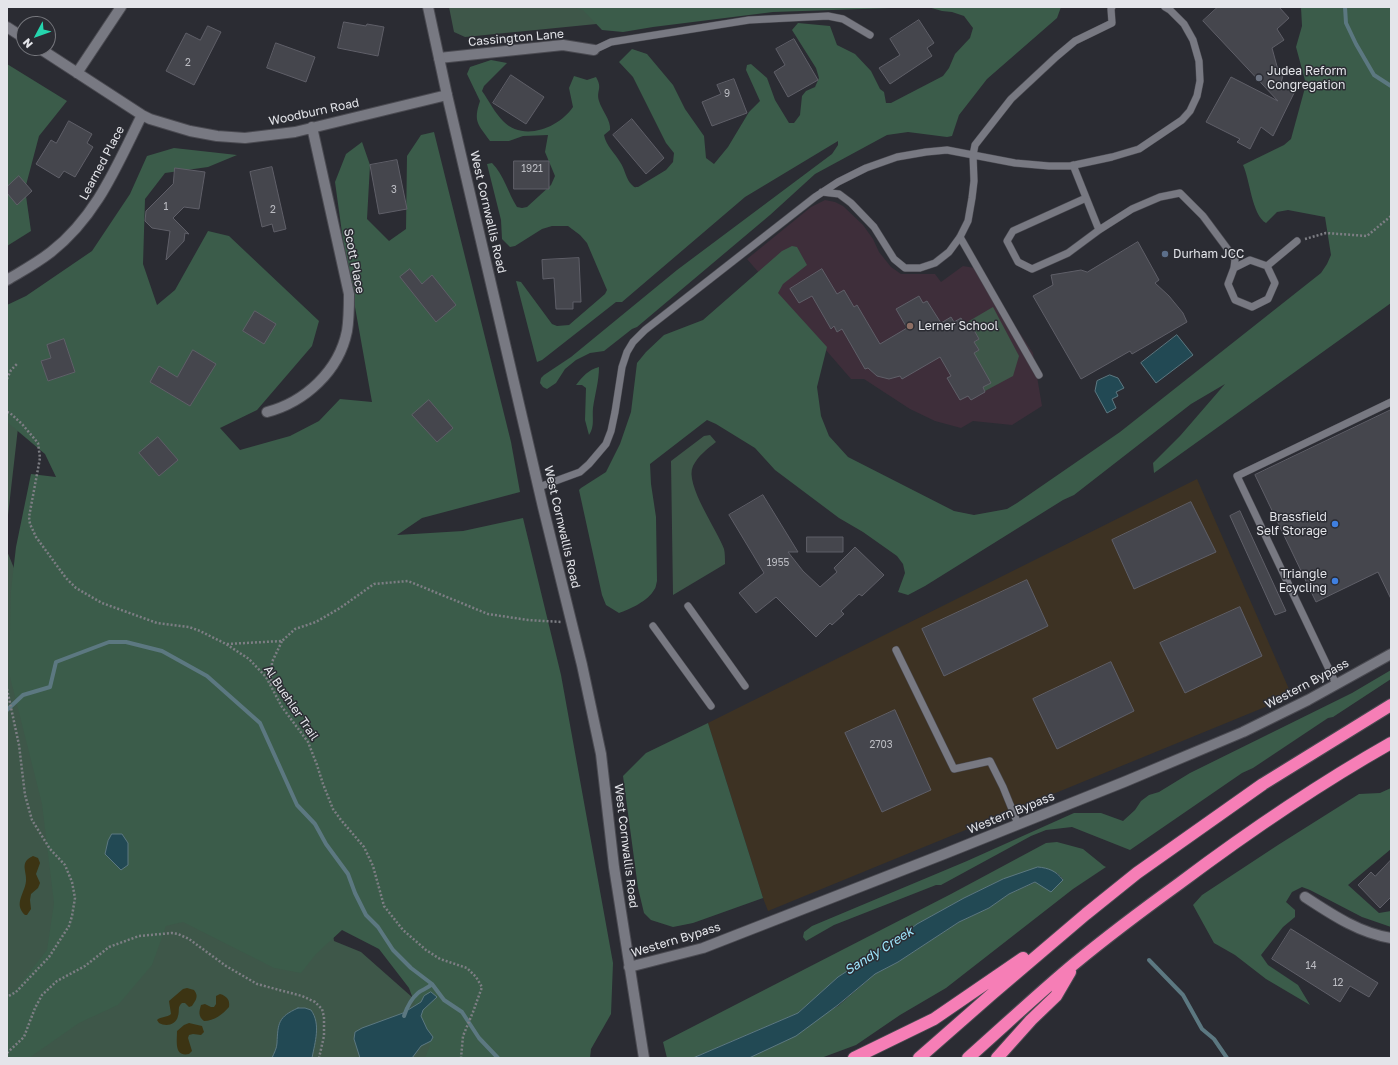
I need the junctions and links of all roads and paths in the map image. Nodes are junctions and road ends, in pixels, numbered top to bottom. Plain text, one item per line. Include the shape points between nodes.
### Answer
1 (121, 7) edge
2 (428, 7) edge
3 (1112, 7) edge
4 (1165, 7) edge
5 (7, 27) edge
6 (16, 33) edge
7 (870, 35) dead end
8 (594, 50) joint
9 (51, 56) edge
10 (439, 58) junction
11 (77, 73) junction
12 (447, 95) junction
13 (142, 115) junction
14 (312, 127) junction
15 (973, 155) junction
16 (1073, 165) junction
17 (822, 192) junction
18 (1086, 198) junction
19 (1391, 216) edge
20 (1098, 230) junction
21 (960, 237) junction
22 (1297, 241) joint
23 (1267, 266) junction
24 (1234, 268) junction
25 (7, 280) edge
26 (17, 364) dead end
27 (1039, 376) dead end
28 (7, 378) edge
29 (1391, 402) edge
30 (7, 412) edge
31 (266, 412) dead end
32 (539, 487) junction
33 (688, 606) dead end
34 (571, 623) junction
35 (653, 626) dead end
36 (282, 641) junction
37 (226, 644) junction
38 (896, 650) dead end
39 (1391, 654) edge
40 (1336, 684) junction
41 (271, 686) junction
42 (745, 686) dead end
43 (7, 689) edge
44 (711, 706) dead end
45 (1391, 706) edge
46 (1391, 743) edge
47 (1018, 824) junction
48 (1305, 898) dead end
49 (1086, 914) junction
50 (1391, 938) edge
51 (1074, 964) junction
52 (629, 967) junction
53 (7, 997) edge
54 (7, 1053) edge
55 (644, 1053) edge
56 (319, 1058) edge
57 (461, 1058) edge
58 (854, 1058) edge
59 (919, 1058) edge
60 (968, 1058) edge
61 (997, 1058) edge

1 - 11 street
2 - 10 street, West Cornwallis Road
3 - 15 lane via 1112,23 1075,42 1011,99 975,145
4 - 16 lane via 1184,24 1193,40 1199,61 1200,81 1190,111 1182,120 1139,149
5 - 6 street
7 - 8 lane via 843,19 828,16 749,20 611,42
8 - 10 street, Cassington Lane via 563,45
9 - 11 street, Woodburn Road
10 - 12 street, West Cornwallis Road
11 - 13 street, Woodburn Road
12 - 14 street, Woodburn Road
12 - 32 street, West Cornwallis Road
13 - 14 street, Woodburn Road via 190,131 231,138 283,134
13 - 25 street, Learned Place via 106,188 90,211 52,252
14 - 31 street, Scott Place via 348,294 347,332 341,350 320,382 289,404
15 - 16 lane via 1015,163
15 - 17 lane via 947,150 896,157 866,168
15 - 21 lane via 972,198 968,221
16 - 18 lane
17 - 21 lane via 839,194 851,203 874,227 894,259 905,268 920,268 935,263 949,252
17 - 32 lane via 633,342 622,367 611,432 606,444 580,472
18 - 20 lane
18 - 20 lane via 1013,231 1007,241 1018,262 1032,269 1068,253
19 - 22 path via 1367,236 1326,233
20 - 24 lane via 1132,209 1160,197 1180,193 1203,216 1235,259
21 - 27 lane
22 - 23 lane
23 - 24 lane via 1250,260
23 - 24 lane via 1274,283 1268,299 1252,307 1236,300 1228,284
26 - 28 path
29 - 40 lane via 1237,476
30 - 37 path, Al Buehler Trail via 22,424 38,443 40,458 29,517 30,524 36,537 66,578 76,588 102,603 157,623 189,627
32 - 34 street, West Cornwallis Road
33 - 42 lane
34 - 36 path via 488,614 408,581 374,584 334,612 295,629
34 - 52 street, West Cornwallis Road via 601,754
35 - 44 lane
36 - 37 path
36 - 41 path via 272,662
37 - 41 path, Al Buehler Trail via 249,659
38 - 47 lane via 954,769 990,762 1004,787
39 - 40 street, Western Bypass
40 - 47 street, Western Bypass via 1243,732
41 - 57 path, Al Buehler Trail via 282,707 308,742 333,809 364,847 373,866 384,906 403,930 426,950 440,959 467,968 482,987 464,1031
43 - 53 path via 19,745 25,795 32,820 50,849 65,865 72,882 74,898 69,926 49,957 16,992
45 - 49 highway via 1263,784 1137,873
46 - 51 highway via 1281,810
47 - 52 street, Western Bypass via 703,948
48 - 50 street via 1364,930
49 - 58 highway via 934,1019
49 - 59 highway
51 - 60 highway
51 - 61 highway via 1056,996
52 - 55 street, West Cornwallis Road
54 - 56 path via 24,1038 42,996 57,982 85,966 109,946 139,936 172,933 189,939 226,966 257,984 315,1002 322,1009 324,1017 324,1036

